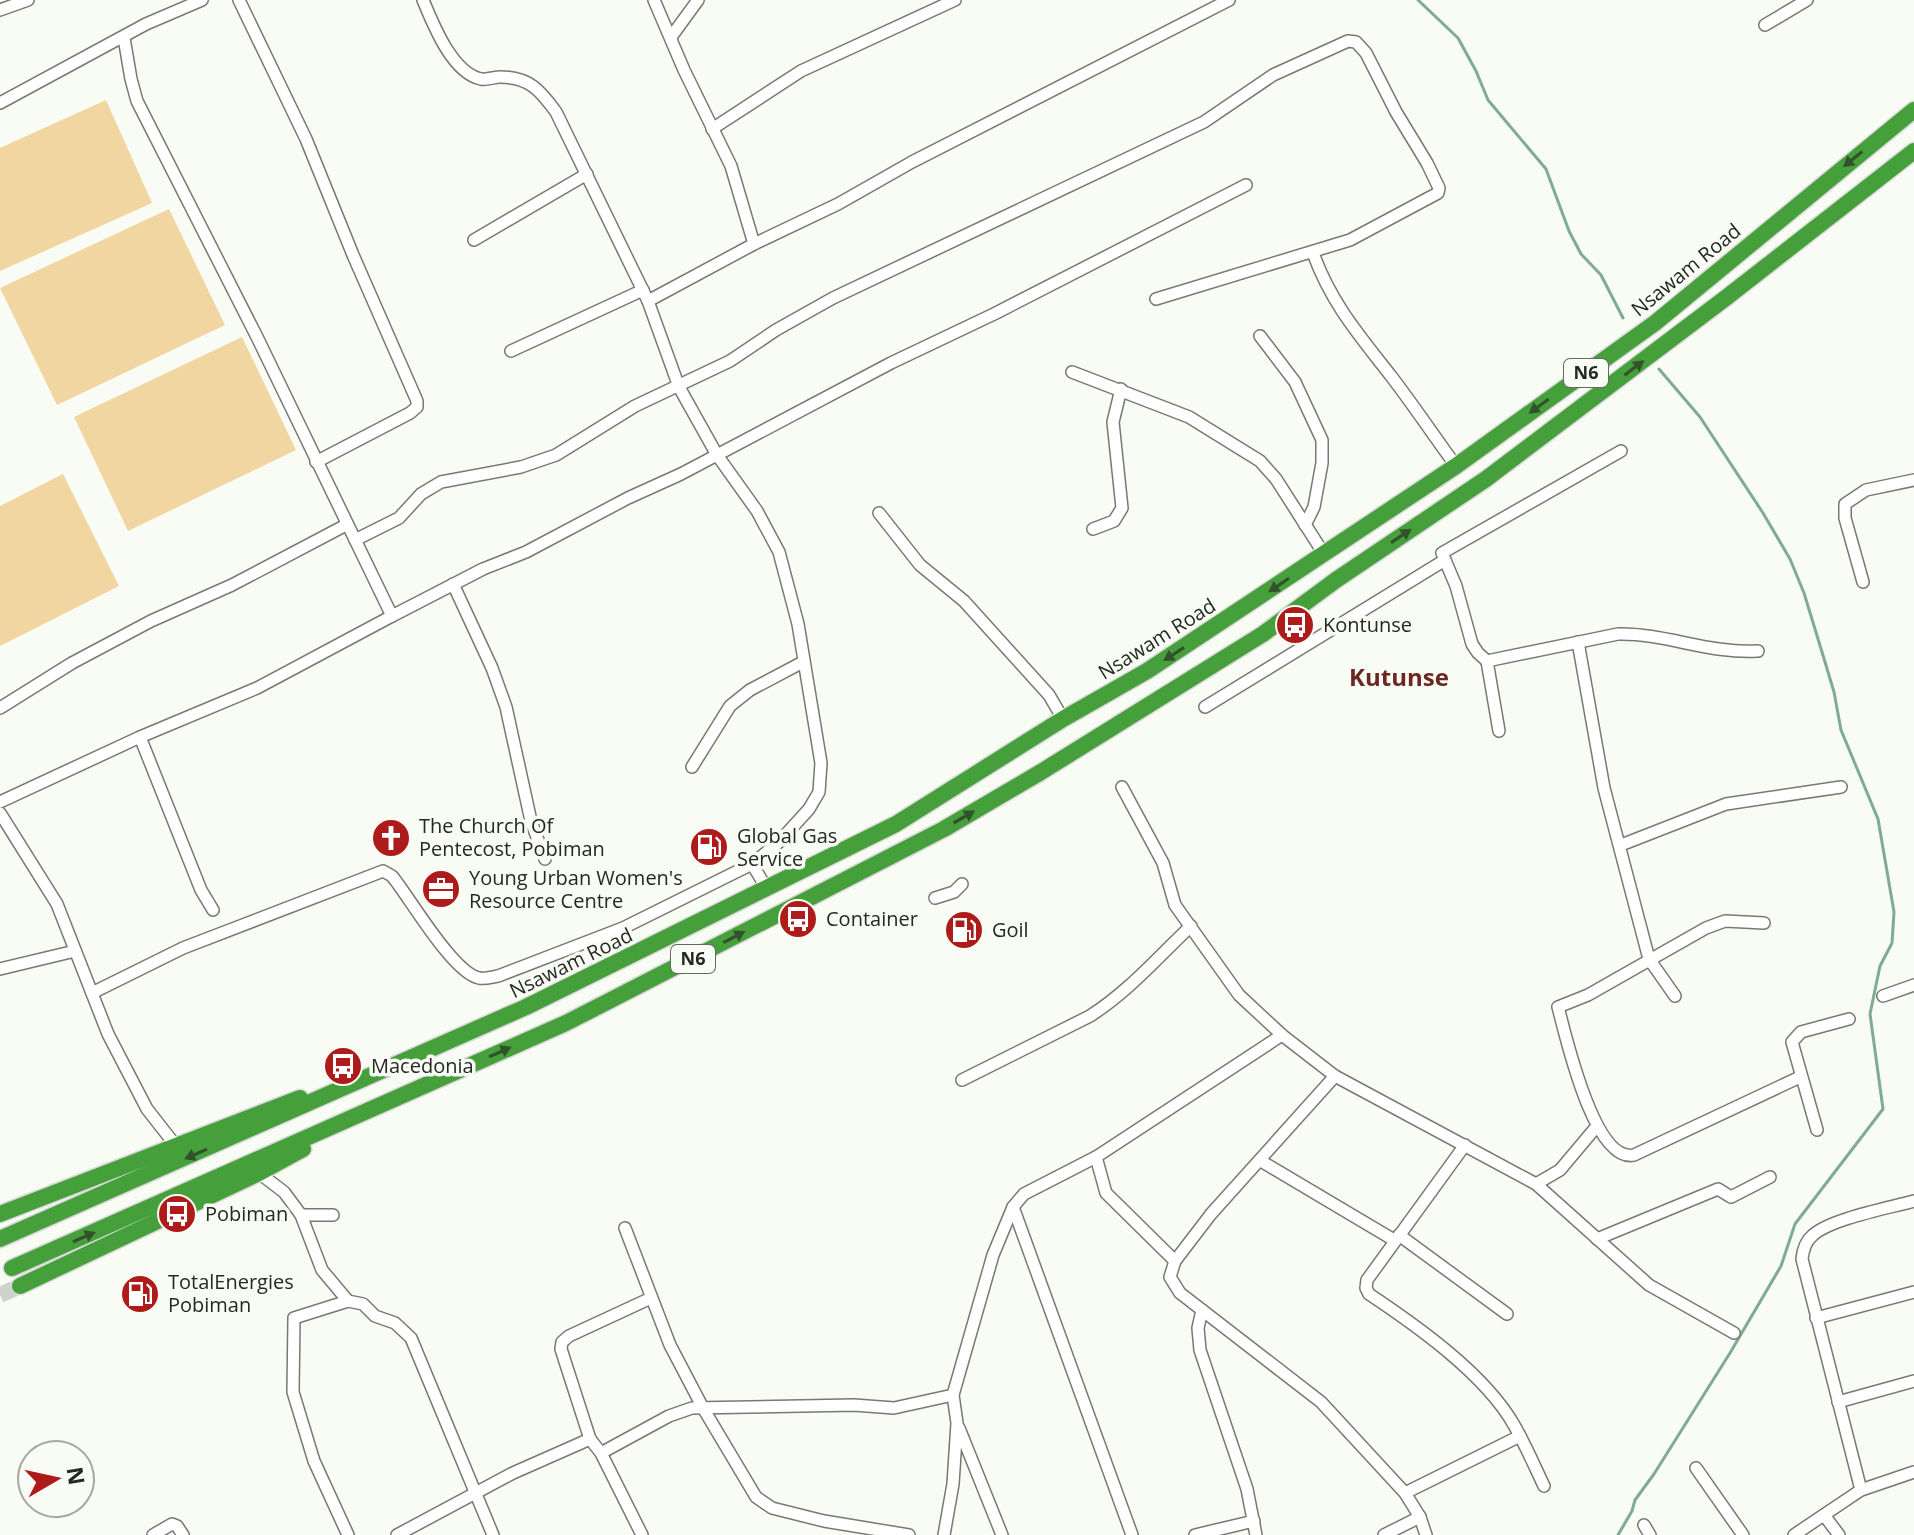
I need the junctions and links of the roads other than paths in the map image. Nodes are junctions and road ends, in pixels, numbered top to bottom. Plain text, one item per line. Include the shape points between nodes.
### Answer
1 (28, 0) edge
2 (202, 0) edge
3 (239, 0) edge
4 (423, 0) edge
5 (654, 0) edge
6 (698, 0) edge
7 (955, 0) edge
8 (1229, 0) edge
9 (1807, 0) edge
10 (0, 10) edge
11 (1765, 25) dead end
12 (671, 37) junction
13 (124, 38) junction
14 (0, 103) edge
15 (1914, 110) edge
16 (712, 129) junction
17 (1914, 151) edge
18 (587, 174) junction
19 (1246, 185) dead end
20 (474, 240) dead end
21 (754, 244) junction
22 (1313, 253) junction
23 (646, 296) junction
24 (1156, 299) dead end
25 (1260, 336) dead end
26 (511, 351) dead end
27 (1072, 372) dead end
28 (679, 387) junction
29 (1121, 389) junction
30 (1621, 451) dead end
31 (717, 455) junction
32 (1471, 455) junction
33 (316, 462) junction
34 (1456, 466) junction
35 (1486, 479) junction
36 (1914, 480) edge
37 (879, 513) dead end
38 (346, 525) junction
39 (1305, 525) junction
40 (1093, 529) dead end
41 (355, 540) junction
42 (1324, 554) junction
43 (1445, 560) junction
44 (1863, 582) dead end
45 (453, 584) junction
46 (392, 616) junction
47 (1578, 642) junction
48 (1758, 651) dead end
49 (1487, 661) junction
50 (803, 662) junction
51 (1205, 707) dead end
52 (0, 708) edge
53 (1063, 719) junction
54 (1499, 731) dead end
55 (140, 737) junction
56 (692, 767) dead end
57 (1122, 787) dead end
58 (1841, 787) dead end
59 (0, 802) edge
60 (0, 813) edge
61 (1621, 845) junction
62 (545, 859) dead end
63 (752, 864) junction
64 (962, 884) dead end
65 (767, 889) junction
66 (935, 898) dead end
67 (213, 910) dead end
68 (1764, 923) dead end
69 (1191, 926) junction
70 (75, 951) junction
71 (1649, 959) junction
72 (0, 969) edge
73 (1914, 985) edge
74 (92, 993) junction
75 (1675, 996) dead end
76 (1883, 996) dead end
77 (1849, 1019) dead end
78 (1282, 1035) junction
79 (1335, 1076) junction
80 (1800, 1077) junction
81 (962, 1080) dead end
82 (349, 1087) junction
83 (391, 1099) junction
84 (1597, 1126) junction
85 (1817, 1130) dead end
86 (1465, 1145) junction
87 (176, 1146) junction
88 (1096, 1157) junction
89 (1261, 1161) junction
90 (259, 1173) junction
91 (1770, 1177) dead end
92 (1536, 1184) junction
93 (1914, 1201) edge
94 (1013, 1207) junction
95 (0, 1214) edge
96 (301, 1215) junction
97 (333, 1215) dead end
98 (625, 1228) dead end
99 (1397, 1237) junction
100 (0, 1239) edge
101 (1597, 1239) junction
102 (1175, 1261) junction
103 (12, 1268) tunnel mouth
104 (20, 1286) tunnel mouth
105 (1914, 1292) edge
106 (651, 1298) junction
107 (348, 1301) junction
108 (1202, 1310) junction
109 (1507, 1314) dead end
110 (1816, 1318) junction
111 (1734, 1333) dead end
112 (1914, 1381) edge
113 (953, 1395) junction
114 (1838, 1402) junction
115 (703, 1408) junction
116 (957, 1423) junction
117 (1520, 1436) junction
118 (590, 1439) junction
119 (601, 1453) junction
120 (1696, 1468) dead end
121 (1914, 1472) edge
122 (1544, 1486) dead end
123 (1861, 1490) junction
124 (1405, 1493) junction
125 (474, 1494) junction
126 (1824, 1515) junction
127 (1420, 1517) junction
128 (1254, 1521) junction
129 (346, 1531) edge
130 (153, 1535) edge
131 (183, 1535) edge
132 (331, 1535) edge
133 (397, 1535) edge
134 (493, 1535) edge
135 (642, 1535) edge
136 (909, 1535) edge
137 (944, 1535) edge
138 (1002, 1535) edge
139 (1132, 1535) edge
140 (1195, 1535) edge
141 (1256, 1535) edge
142 (1384, 1535) edge
143 (1426, 1535) edge
144 (1743, 1535) edge
145 (1794, 1535) edge
146 (1839, 1535) edge

1 - 10 street
2 - 13 street
3 - 33 street via 306,139 417,401 410,413
4 - 18 street via 440,40 463,69 481,79 520,78 540,91
5 - 12 street
6 - 12 street
7 - 16 street via 801,71
8 - 21 street
9 - 11 street
12 - 16 street
13 - 14 street
13 - 33 street via 137,101
15 -> 32 highway, Nsawam Road / N6 via 1655,323
16 - 21 street via 731,166
35 -> 17 highway, N6
18 - 20 street
18 - 23 street
19 - 31 street
21 - 23 street
22 - 24 street
22 - 28 street via 1374,228 1439,191 1366,53 1352,41 1273,75 1190,128 833,298
22 - 34 street via 1344,317
23 - 26 street
23 - 28 street
25 - 39 street via 1295,382 1322,440 1313,514
27 - 29 street
28 - 31 street
28 - 41 street via 635,406 556,455 441,482 399,518
29 - 39 street via 1189,417 1260,461
29 - 40 street via 1113,422 1122,508 1114,521
30 - 43 street via 1442,553
31 - 45 street
31 - 50 street via 779,552
32 - 34 highway, Nsawam Road / N6
32 - 35 highway via 1471,472
33 - 38 street
34 - 42 highway, Nsawam Road / N6
83 -> 35 highway, N6 via 566,1023 944,829 1263,634
36 - 44 street via 1866,490 1845,504
37 - 53 street via 920,565 964,601 1049,695
38 - 41 street
38 - 52 street via 151,621
39 - 42 street
41 - 46 street
42 -> 53 highway, Nsawam Road / N6 via 1147,671
43 - 49 street via 1472,644
43 - 51 street
45 - 46 street
45 - 62 street via 506,707 531,821
46 - 55 street via 257,688
47 - 48 street via 1636,634 1721,652
47 - 49 street
47 - 61 street via 1604,788
49 - 54 street
50 - 56 street via 730,706
50 - 63 street via 821,763 819,792 779,842
53 - 65 highway, Nsawam Road / N6 via 896,824
55 - 59 street
55 - 67 street
57 - 69 street via 1163,863 1175,905
58 - 61 street via 1726,804
60 - 70 street via 57,904
61 - 71 street
63 - 65 street
63 - 74 street via 623,928 481,979 466,972 445,949 392,876 375,872 183,948
64 - 66 street
65 - 82 highway, Nsawam Road / N6
68 - 71 street via 1725,921
69 - 78 street via 1239,995
69 - 81 street via 1108,1005
70 - 72 street
70 - 74 street
71 - 75 street
71 - 84 street via 1558,1007
73 - 76 street
74 - 87 street via 147,1109
77 - 80 street via 1795,1037
78 - 79 street
78 - 88 street
79 - 86 street
79 - 89 street
80 - 84 street via 1634,1155 1617,1152
80 - 85 street
82 - 87 highway, Nsawam Road / N6 via 288,1101
82 -> 100 highway, Nsawam Road / N6
83 - 90 highway, N6
103 -> 83 highway, N6
84 - 92 street via 1560,1170
86 - 92 street
86 - 99 street
87 - 95 highway, Nsawam Road / N6
88 - 94 street via 1024,1194
88 - 102 street via 1106,1193
89 - 99 street
89 - 102 street
90 - 96 street via 284,1192
90 - 104 highway, N6
91 - 101 street via 1731,1197 1718,1189
92 - 101 street
93 - 110 street via 1832,1225 1809,1238 1802,1259
94 - 113 street via 993,1255
94 - 139 street
96 - 97 street
96 - 107 street via 322,1270
98 - 106 street
99 - 109 street
99 - 117 street via 1367,1280 1369,1294 1414,1324 1481,1383
101 - 111 street via 1649,1285
102 - 108 street via 1171,1282
105 - 110 street
106 - 115 street
106 - 118 street via 562,1342
107 - 125 street via 363,1304 411,1338
107 - 129 street via 294,1318 293,1392 314,1461
108 - 124 street via 1310,1391
108 - 128 street via 1200,1350
110 - 114 street
112 - 114 street
113 - 115 street via 894,1408
113 - 116 street
114 - 123 street
115 - 119 street via 680,1411
115 - 136 street via 756,1497 772,1508
116 - 137 street
116 - 138 street
117 - 122 street
117 - 124 street
118 - 119 street
118 - 125 street
119 - 135 street
120 - 144 street
121 - 123 street
123 - 126 street
124 - 127 street
125 - 133 street
125 - 134 street
126 - 145 street
126 - 146 street
127 - 142 street
127 - 143 street
128 - 140 street
128 - 141 street
129 - 132 street
130 - 131 street via 172,1524

